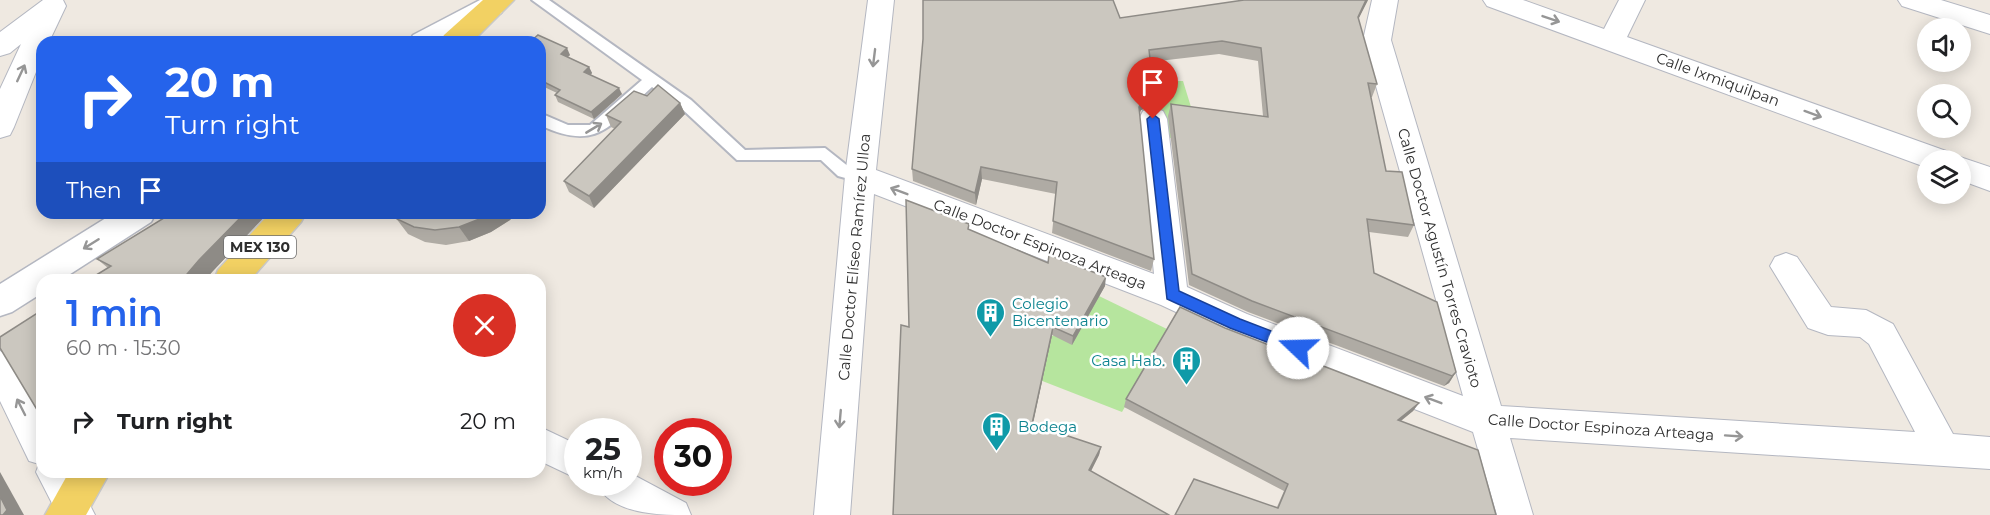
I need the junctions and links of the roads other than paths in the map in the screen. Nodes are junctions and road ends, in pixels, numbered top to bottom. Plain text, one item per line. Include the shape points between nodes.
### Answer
1 (538, 0) edge
2 (881, 0) edge
3 (1385, 0) edge
4 (1496, 0) edge
5 (1632, 0) edge
6 (1911, 0) edge
7 (57, 3) edge
8 (495, 3) edge
9 (1990, 25) edge
10 (40, 36) edge
11 (434, 36) edge
12 (460, 36) edge
13 (1612, 40) junction
14 (36, 44) edge
15 (0, 46) edge
16 (651, 80) junction
17 (1153, 119) dead end
18 (546, 122) edge
19 (0, 127) edge
20 (1917, 152) edge
21 (1971, 172) edge
22 (860, 176) junction
23 (1990, 179) edge
24 (131, 219) edge
25 (285, 219) edge
26 (1786, 266) dead end
27 (44, 274) edge
28 (239, 274) edge
29 (36, 279) edge
30 (1172, 295) junction
31 (0, 302) edge
32 (0, 366) edge
33 (1487, 421) junction
34 (36, 437) edge
35 (546, 446) edge
36 (1943, 450) junction
37 (1990, 453) edge
38 (564, 456) edge
39 (86, 478) edge
40 (638, 496) edge
41 (66, 502) edge
42 (673, 515) edge
43 (832, 515) edge
44 (1515, 515) edge

1 - 16 lane
2 -> 22 street, Calle Doctor Elíseo Ramírez Ulloa
3 - 33 street, Calle Doctor Agustín Torres Cravioto via 1377,40
4 -> 13 street, Calle Ixmiquilpan
5 - 13 street
6 - 9 street
10 -> 7 street
7 - 15 street
8 - 11 street
8 - 12 main road
13 -> 20 street, Calle Ixmiquilpan
19 -> 14 street
18 -> 16 lane via 572,134 595,129
16 - 22 lane via 686,104 742,156 825,154 844,172
17 - 30 street
21 - 23 street
30 -> 22 street, Calle Doctor Espinoza Arteaga
22 -> 43 street, Calle Doctor Elíseo Ramírez Ulloa
24 -> 27 street
25 - 28 main road, MEX 130
26 - 36 street via 1820,318 1861,322 1872,325 1881,334
29 -> 31 street
33 -> 30 street, Calle Doctor Espinoza Arteaga via 1235,324
34 -> 32 street
33 -> 36 street, Calle Doctor Espinoza Arteaga
33 - 44 street, Calle Doctor Agustín Torres Cravioto
35 - 38 street
36 - 37 street, Calle Doctor Espinoza Arteaga
39 - 41 main road
40 - 42 street

